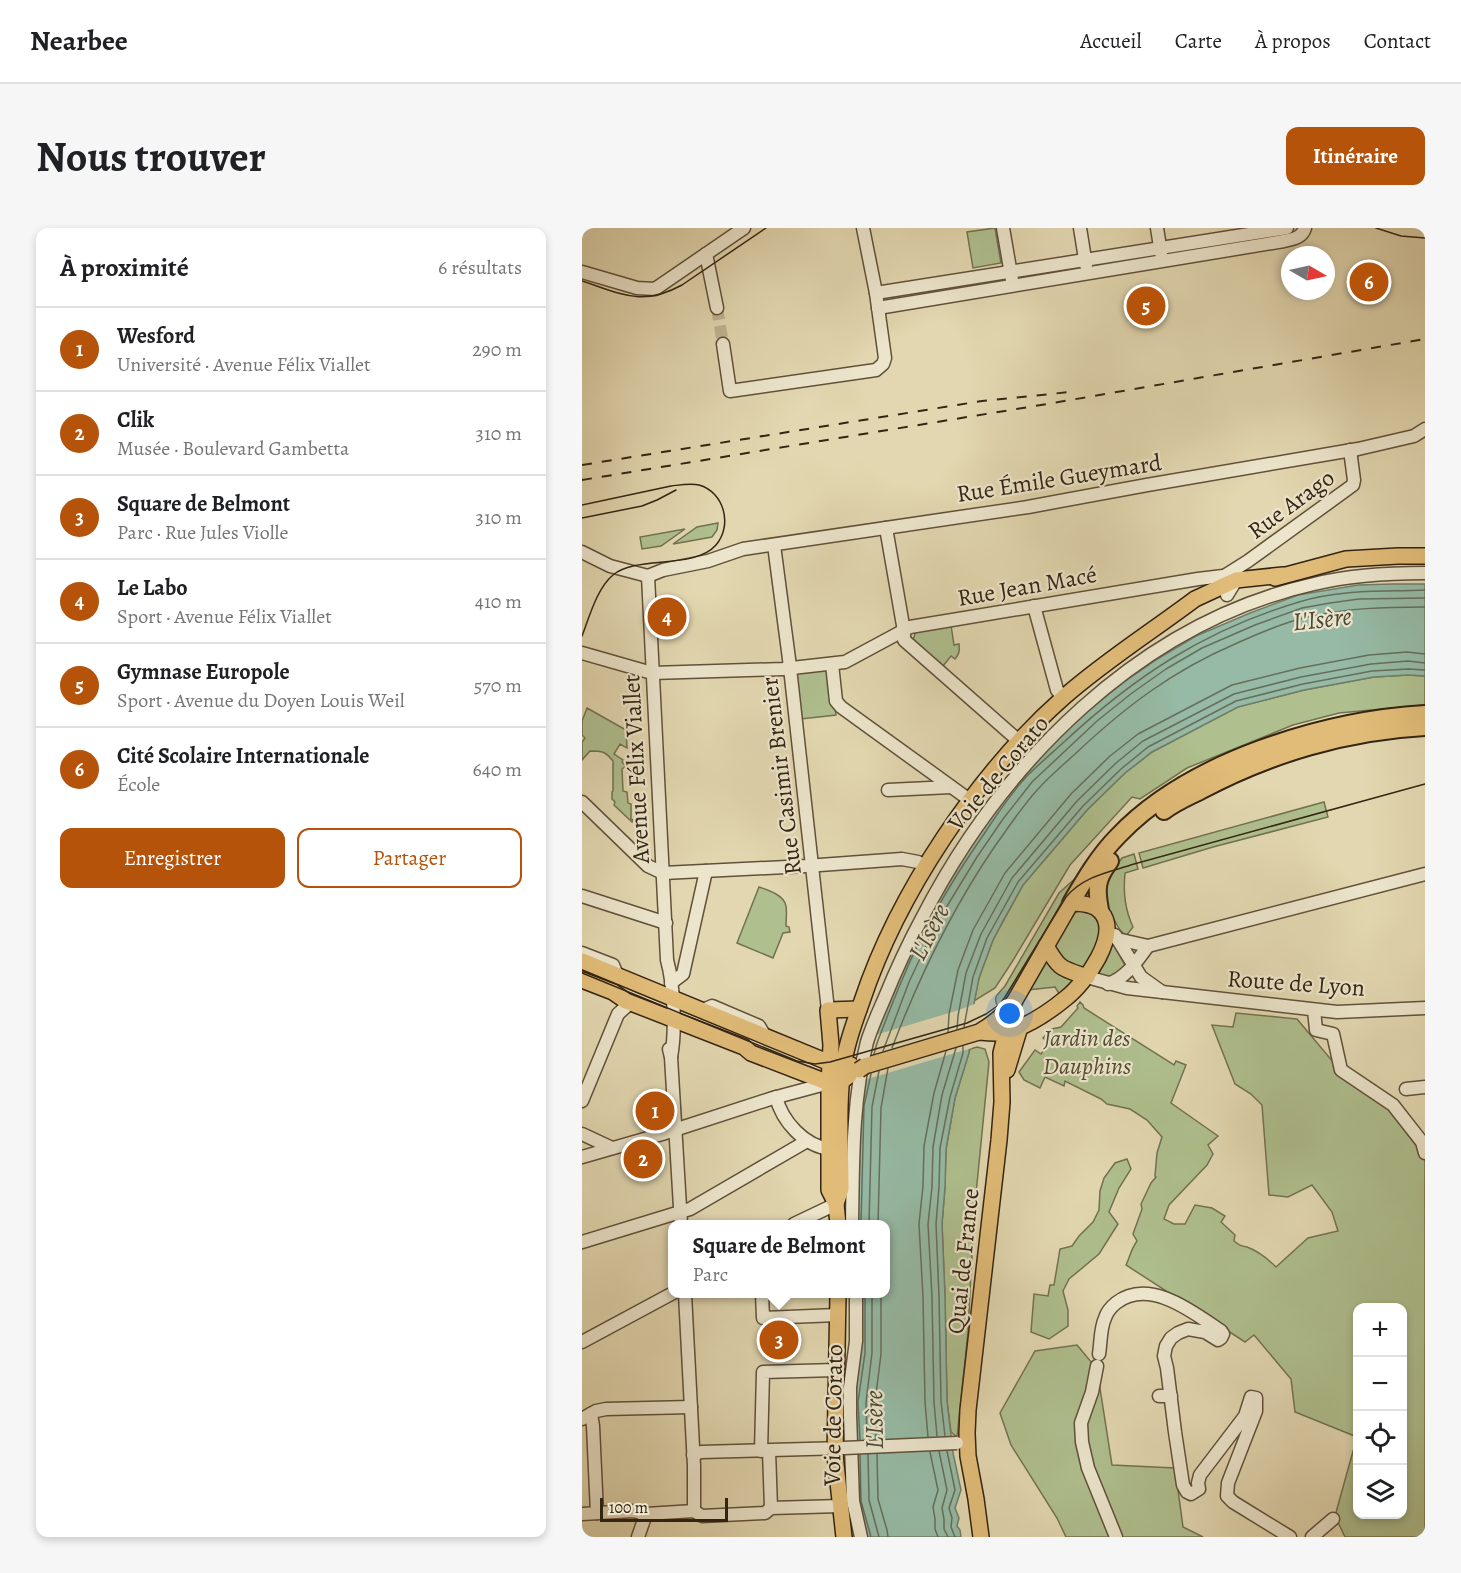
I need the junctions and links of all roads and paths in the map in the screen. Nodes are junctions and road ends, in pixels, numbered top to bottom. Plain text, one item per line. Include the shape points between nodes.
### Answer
1 (744, 228) edge
2 (863, 228) edge
3 (1003, 228) edge
4 (1080, 228) edge
5 (1157, 228) edge
6 (1287, 228) edge
7 (1305, 228) edge
8 (706, 254) junction
9 (1161, 254) junction
10 (1085, 260) junction
11 (582, 272) edge
12 (1011, 272) junction
13 (1087, 273) junction
14 (1013, 286) junction
15 (876, 293) junction
16 (717, 308) tunnel mouth
17 (878, 308) junction
18 (723, 344) tunnel mouth
19 (1425, 429) edge
20 (1350, 450) junction
21 (886, 528) junction
22 (774, 545) junction
23 (582, 552) edge
24 (1425, 556) edge
25 (1240, 573) junction
26 (1425, 573) edge
27 (1283, 575) junction
28 (648, 576) junction
29 (1227, 596) junction
30 (1034, 606) junction
31 (1163, 623) junction
32 (904, 631) junction
33 (582, 653) edge
34 (832, 664) junction
35 (790, 668) junction
36 (652, 673) junction
37 (1064, 698) junction
38 (1425, 714) edge
39 (1425, 727) edge
40 (1020, 742) junction
41 (951, 787) junction
42 (888, 790) dead end
43 (971, 801) junction
44 (582, 802) edge
45 (812, 865) junction
46 (926, 867) junction
47 (706, 871) junction
48 (663, 873) junction
49 (1425, 874) edge
50 (582, 897) edge
51 (1071, 903) junction
52 (1104, 916) junction
53 (666, 924) junction
54 (1118, 939) junction
55 (1046, 946) junction
56 (1148, 946) junction
57 (582, 953) edge
58 (582, 961) edge
59 (1134, 964) junction
60 (617, 975) junction
61 (1087, 977) junction
62 (582, 980) edge
63 (1107, 984) junction
64 (669, 992) junction
65 (1163, 992) junction
66 (1014, 1002) junction
67 (630, 1003) junction
68 (828, 1006) junction
69 (1425, 1008) edge
70 (859, 1009) junction
71 (1314, 1010) junction
72 (669, 1017) junction
73 (1013, 1029) junction
74 (986, 1030) junction
75 (837, 1064) junction
76 (861, 1067) junction
77 (835, 1082) junction
78 (1425, 1087) edge
79 (1406, 1089) dead end
80 (775, 1098) junction
81 (582, 1101) edge
82 (675, 1130) junction
83 (582, 1134) edge
84 (807, 1141) junction
85 (612, 1148) junction
86 (1425, 1153) edge
87 (833, 1154) junction
88 (582, 1157) edge
89 (837, 1204) junction
90 (681, 1219) edge
91 (803, 1220) edge
92 (838, 1220) edge
93 (852, 1220) edge
94 (668, 1222) edge
95 (582, 1242) edge
96 (668, 1295) edge
97 (685, 1298) edge
98 (762, 1298) edge
99 (838, 1298) edge
100 (856, 1298) edge
101 (837, 1315) junction
102 (583, 1338) edge
103 (836, 1370) junction
104 (691, 1407) junction
105 (586, 1417) edge
106 (962, 1443) junction
107 (839, 1449) junction
108 (765, 1451) junction
109 (693, 1455) junction
110 (840, 1506) junction
111 (771, 1508) junction
112 (694, 1511) junction
113 (597, 1513) junction
114 (582, 1514) edge
115 (646, 1514) junction
116 (1333, 1519) dead end
117 (638, 1537) edge
118 (844, 1537) edge
119 (861, 1537) edge
120 (981, 1537) edge
121 (1116, 1537) edge
122 (1290, 1537) edge
123 (1312, 1537) edge

1 - 8 street
2 - 15 street
3 - 12 street
4 - 10 street
5 - 9 street
6 - 9 street
7 - 9 street via 1296,239
8 - 11 street via 655,289 636,288
8 - 16 street
9 - 10 street
9 - 13 street
10 - 12 street
10 - 13 street
12 - 14 street
12 - 15 street
13 - 14 street
14 - 17 street
15 - 17 street
17 - 18 street via 885,358 876,370 730,391
19 - 20 street, Rue Arago via 1414,436
20 - 21 street, Rue Émile Gueymard
20 - 25 street, Rue Arago via 1353,485
21 - 22 street, Rue Émile Gueymard
21 - 32 street
22 - 28 street, Rue Émile Gueymard via 743,549
22 - 35 street, Rue Casimir Brenier
23 - 28 street via 610,566
24 - 27 main road via 1346,559
25 - 27 main road
25 - 29 street, Rue Arago
25 - 30 street, Rue Jean Macé
25 - 31 main road
26 - 93 street, Voie de Corato via 1320,582 1224,613 1166,645 1114,681 1069,720 1022,770 984,817 939,885 876,1018 866,1048 856,1108
27 - 29 main road
28 - 36 street, Avenue Félix Viallet
29 - 31 main road
30 - 32 street, Rue Jean Macé
30 - 37 street via 1058,690
31 - 37 main road
32 - 34 street, Rue Jean Macé via 845,662
32 - 40 street via 904,640
33 - 36 street, Rue Jean Macé
34 - 35 street, Rue Jean Macé
34 - 41 street via 836,700 841,707
35 - 36 street, Rue Jean Macé
35 - 45 street, Rue Casimir Brenier
36 - 48 street, Avenue Félix Viallet
37 - 40 main road
38 - 51 highway via 1374,720 1295,738 1256,751 1191,782 1165,796 1120,834 1100,856
39 - 52 highway via 1375,732 1298,750 1231,774 1167,808 1136,832 1102,871 1097,890
40 - 43 main road
41 - 42 street
41 - 43 street
43 - 46 main road
44 - 48 street via 648,866
45 - 46 street via 902,859
45 - 47 street
45 - 68 street, Rue Casimir Brenier
46 - 70 main road via 893,923
47 - 48 street
47 - 64 street via 684,974
48 - 53 street, Avenue Félix Viallet
49 - 56 street
50 - 53 street
51 - 52 main road via 1089,905
51 - 55 main road
52 - 54 street
52 - 61 main road via 1105,940
53 - 64 street, Avenue Félix Viallet via 664,971
54 - 56 street
54 - 59 street
55 - 61 main road via 1058,965
55 - 66 main road
56 - 59 street
57 - 60 street via 613,965
58 - 60 main road
59 - 63 street
59 - 65 street via 1142,977
60 - 64 main road
61 - 63 street, Route de Lyon
61 - 73 main road via 1047,1013
62 - 67 main road
63 - 65 street, Route de Lyon
64 - 72 street, Avenue Félix Viallet
64 - 75 main road via 703,1010
65 - 71 street, Route de Lyon
66 - 73 main road, Quai de France
66 - 74 main road
67 - 72 main road
67 - 81 street via 618,1014
68 - 70 main road
68 - 75 main road
69 - 71 street, Route de Lyon
70 - 75 main road
71 - 86 street via 1316,1030 1334,1034 1341,1070 1393,1105 1422,1142
72 - 77 main road via 751,1053
72 - 82 street, Avenue Félix Viallet via 667,1043
73 - 74 main road
73 - 106 main road, Quai de France via 1001,1053 999,1140
74 - 76 main road
75 - 76 main road
75 - 77 main road
76 - 77 main road
77 - 80 street
77 - 87 main road
78 - 79 street
80 - 82 street
80 - 84 street via 790,1124
82 - 85 street
82 - 90 street, Avenue Félix Viallet
83 - 85 street
84 - 87 street
84 - 90 street via 690,1209
85 - 88 street
87 - 89 main road via 841,1189
89 - 91 street
89 - 92 main road
94 - 95 street
96 - 102 street
97 - 104 street
98 - 101 street via 763,1317
99 - 101 main road
100 - 119 street, Voie de Corato via 850,1415 854,1501
101 - 103 main road
103 - 107 main road
103 - 108 street via 763,1372
104 - 105 street via 606,1409
104 - 109 street
105 - 113 street via 592,1426
106 - 107 street, bridge
106 - 120 main road, Quai de France via 968,1456
107 - 108 street
107 - 110 main road
108 - 109 street
108 - 111 street
109 - 112 street
110 - 111 street
110 - 118 main road
111 - 112 street via 765,1513 702,1516
112 - 115 street
113 - 114 street
113 - 115 street
115 - 117 street
116 - 123 street
121 - 122 street via 1088,1467 1081,1423 1092,1392 1105,1317 1122,1299 1145,1294 1184,1307 1223,1334 1218,1340 1205,1332 1188,1329 1171,1338 1166,1346 1165,1396 1187,1492 1199,1489 1200,1475 1245,1416 1251,1397 1256,1398 1257,1411 1228,1483 1227,1496

